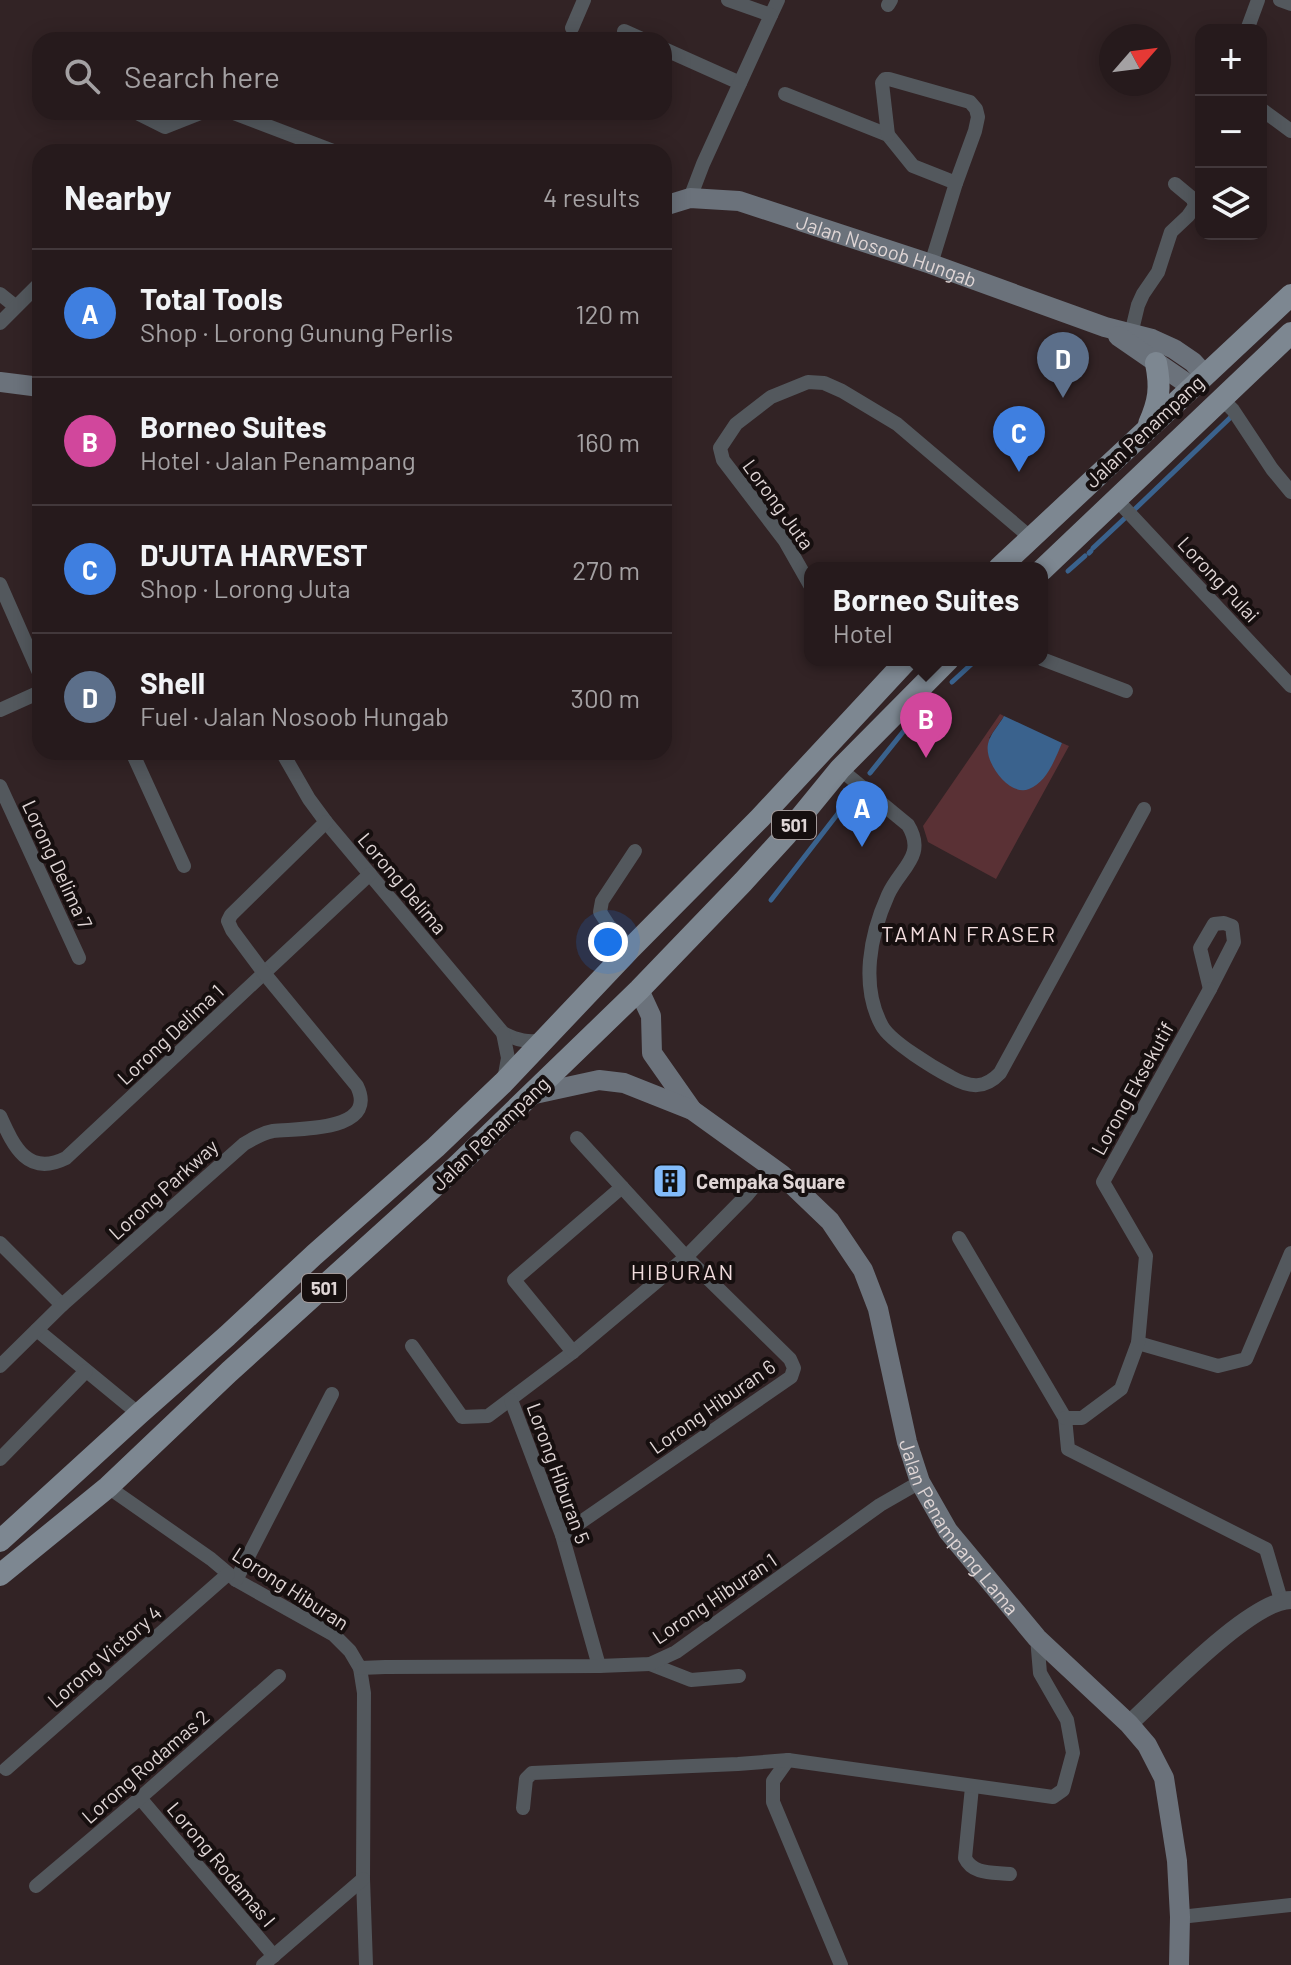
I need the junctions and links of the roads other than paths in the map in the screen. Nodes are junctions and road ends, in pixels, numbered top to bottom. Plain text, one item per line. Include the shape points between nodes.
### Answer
1 (584, 0) edge
2 (728, 0) edge
3 (778, 0) edge
4 (1258, 0) edge
5 (1280, 0) edge
6 (1291, 4) edge
7 (771, 15) junction
8 (1249, 24) edge
9 (572, 28) dead end
10 (672, 53) edge
11 (740, 83) junction
12 (785, 94) dead end
13 (1267, 113) edge
14 (151, 120) edge
15 (183, 120) edge
16 (252, 120) edge
17 (1291, 131) edge
18 (888, 135) junction
19 (315, 144) edge
20 (956, 183) junction
21 (1175, 184) dead end
22 (690, 198) junction
23 (672, 204) edge
24 (931, 264) junction
25 (32, 290) edge
26 (0, 294) edge
27 (1291, 295) edge
28 (15, 306) junction
29 (0, 323) edge
30 (1105, 327) junction
31 (1291, 333) edge
32 (1131, 334) junction
33 (1156, 363) junction
34 (0, 382) edge
35 (32, 386) edge
36 (1205, 388) junction
37 (1145, 432) junction
38 (1291, 492) edge
39 (1117, 500) junction
40 (1030, 537) junction
41 (1005, 562) edge
42 (1048, 564) edge
43 (804, 574) edge
44 (0, 584) edge
45 (32, 657) edge
46 (1048, 661) edge
47 (901, 666) edge
48 (942, 666) edge
49 (1291, 686) edge
50 (1126, 691) dead end
51 (32, 696) edge
52 (0, 710) edge
53 (136, 760) edge
54 (287, 760) edge
55 (840, 769) junction
56 (0, 786) edge
57 (1144, 809) dead end
58 (326, 822) junction
59 (635, 851) dead end
60 (184, 866) dead end
61 (370, 874) junction
62 (631, 948) junction
63 (79, 958) dead end
64 (264, 973) junction
65 (603, 978) junction
66 (1210, 989) dead end
67 (639, 990) junction
68 (503, 1033) junction
69 (544, 1040) junction
70 (652, 1053) junction
71 (503, 1083) junction
72 (624, 1083) junction
73 (530, 1095) junction
74 (692, 1110) junction
75 (0, 1116) edge
76 (577, 1138) dead end
77 (771, 1166) junction
78 (622, 1187) junction
79 (959, 1238) dead end
80 (0, 1243) edge
81 (1291, 1253) edge
82 (686, 1257) junction
83 (62, 1305) junction
84 (37, 1330) junction
85 (227, 1336) junction
86 (1138, 1343) junction
87 (259, 1346) junction
88 (412, 1346) dead end
89 (573, 1352) junction
90 (0, 1366) edge
91 (86, 1371) junction
92 (332, 1394) dead end
93 (511, 1400) junction
94 (139, 1414) junction
95 (1065, 1418) junction
96 (0, 1459) edge
97 (920, 1482) junction
98 (108, 1487) junction
99 (562, 1535) junction
100 (0, 1541) edge
101 (0, 1575) edge
102 (232, 1577) junction
103 (1286, 1600) edge
104 (1037, 1638) junction
105 (650, 1664) junction
106 (599, 1666) junction
107 (360, 1668) junction
108 (279, 1676) dead end
109 (739, 1676) dead end
110 (1129, 1724) junction
111 (788, 1760) junction
112 (6, 1769) dead end
113 (972, 1787) junction
114 (140, 1798) junction
115 (523, 1808) dead end
116 (1010, 1874) dead end
117 (363, 1879) junction
118 (36, 1886) dead end
119 (1291, 1905) edge
120 (1180, 1917) junction
121 (268, 1960) edge
122 (366, 1965) edge
123 (841, 1965) edge
124 (1179, 1965) edge

1 - 9 street
2 - 7 street
3 - 7 street
4 - 8 street
5 - 6 street
7 - 11 street
10 - 11 street
11 - 22 street
12 - 18 street
13 - 17 street
14 - 15 street via 165,127
16 - 19 street
18 - 20 street via 913,166
18 - 20 street via 885,79 970,102 978,117
20 - 24 street
21 - 32 street via 1195,206 1171,232 1158,272 1138,305
22 - 23 main road, Jalan Nosoob Hungab
22 - 24 main road, Jalan Nosoob Hungab via 739,201
24 - 30 main road, Jalan Nosoob Hungab
25 - 28 street
26 - 28 street
27 - 36 main road, Jalan Penampang
28 - 29 street
30 - 32 main road, Jalan Nosoob Hungab
30 - 33 main road, Jalan Nosoob Hungab
31 - 36 main road, Jalan Penampang via 1256,367
32 - 36 main road, Jalan Nosoob Hungab via 1152,339 1193,362
33 - 36 main road, Jalan Nosoob Hungab
33 - 37 main road via 1159,398
34 - 35 main road
36 - 37 main road, Jalan Penampang
36 - 38 street via 1233,410
36 - 39 main road, Jalan Penampang via 1199,421
37 - 40 main road, Jalan Penampang
39 - 42 main road, Jalan Penampang
39 - 49 street, Lorong Pulai
40 - 41 main road, Jalan Penampang
40 - 43 street, Lorong Juta via 897,424 842,391 808,382 771,397 736,424 720,448 723,460
44 - 45 street
46 - 50 street
47 - 62 main road, Jalan Penampang / 501
48 - 55 main road, Jalan Penampang / 501
51 - 52 street
53 - 60 street
54 - 58 street, Lorong Delima
55 - 57 street via 914,835 916,850 889,893 870,955 869,974 883,1028 944,1073 973,1086 1000,1073
55 - 67 main road, Jalan Penampang / 501 via 786,835
56 - 63 street, Lorong Delima 7
58 - 61 street, Lorong Delima
58 - 64 street via 228,921
59 - 62 street via 600,912
61 - 64 street, Lorong Delima 1
61 - 68 street, Lorong Delima
62 - 65 main road, Jalan Penampang / 501
64 - 75 street, Lorong Delima 1 via 66,1158 53,1165 34,1163 18,1149
64 - 83 street, Lorong Parkway via 352,1078 361,1094 355,1115 325,1127 264,1133 244,1144
65 - 67 main road via 622,979
65 - 69 main road, Jalan Penampang / 501
66 - 86 street, Lorong Eksekutif via 1103,1182 1146,1256
67 - 70 main road via 651,1016
67 - 73 main road, Jalan Penampang / 501
68 - 69 street via 526,1042
68 - 71 street via 508,1058
69 - 71 main road, Jalan Penampang / 501
70 - 72 main road via 643,1071
70 - 74 main road, Jalan Penampang Lama
71 - 85 main road, Jalan Penampang / 501
72 - 73 main road, Jalan Penampang Lama via 599,1080
72 - 74 main road, Jalan Penampang Lama
73 - 87 main road, Jalan Penampang / 501
74 - 77 main road, Jalan Penampang Lama
76 - 78 street
77 - 82 street, Lorong Hiburan 5
77 - 97 main road, Jalan Penampang Lama via 830,1221 863,1270 878,1309
78 - 82 street
78 - 89 street via 514,1280
79 - 95 street
80 - 83 street
81 - 86 street via 1246,1359 1218,1366
82 - 89 street, Lorong Hiburan 5
82 - 99 street, Lorong Hiburan 6 via 790,1359 791,1377
83 - 84 street, Lorong Parkway
84 - 90 street, Lorong Parkway
84 - 91 street
85 - 87 main road via 251,1338
85 - 94 main road, Jalan Penampang / 501
86 - 95 street via 1121,1389 1082,1418
87 - 98 main road, Jalan Penampang / 501
88 - 93 street via 462,1417 488,1416
89 - 93 street, Lorong Hiburan 5
91 - 94 street
91 - 96 street
92 - 102 street
93 - 99 street, Lorong Hiburan 5
94 - 100 main road, Jalan Penampang / 501
95 - 103 street via 1068,1449 1266,1549
97 - 104 main road, Jalan Penampang Lama via 948,1531
97 - 105 street, Lorong Hiburan 1 via 676,1652
98 - 101 main road, Jalan Penampang / 501
98 - 102 street, Lorong Hiburan
99 - 106 street, Lorong Hiburan 5
102 - 107 street, Lorong Hiburan via 334,1635
102 - 112 street, Lorong Victory 4
103 - 110 street via 1229,1631
104 - 110 main road, Jalan Penampang Lama
104 - 113 street via 1040,1673 1067,1720 1073,1753 1063,1790 1053,1797
105 - 106 street, Lorong Hiburan 1
105 - 109 street via 691,1680
106 - 107 street, Lorong Hiburan 1
107 - 117 street
108 - 114 street, Lorong Rodamas 2
110 - 120 main road, Jalan Penampang Lama via 1164,1778
111 - 113 street
111 - 115 street via 532,1773 526,1779
111 - 123 street via 773,1781 773,1802
113 - 116 street via 965,1858 975,1870
114 - 118 street, Lorong Rodamas 2
114 - 121 street, Lorong Rodamas I
117 - 121 street
117 - 122 street
119 - 120 street
120 - 124 main road, Jalan Penampang Lama

